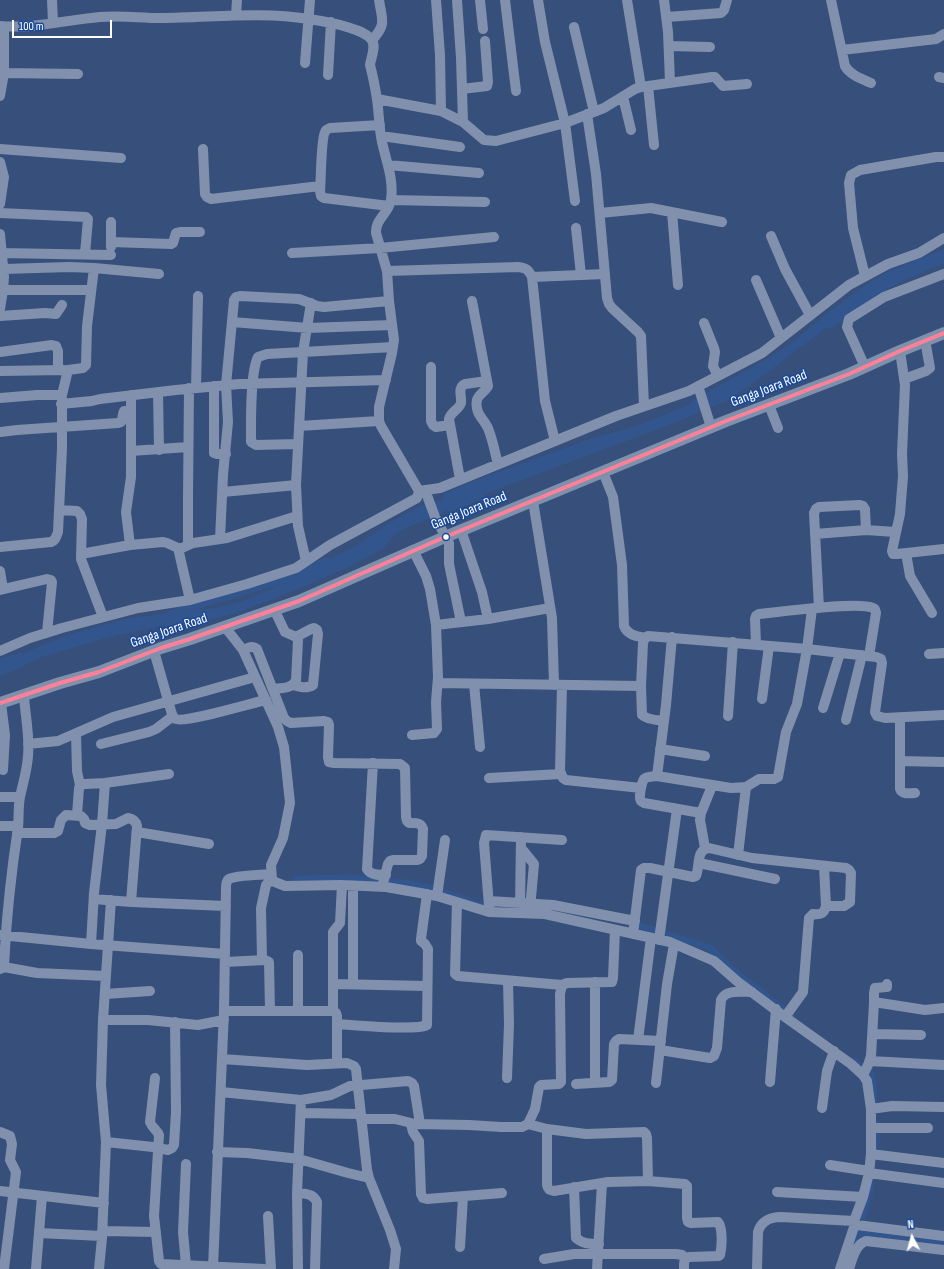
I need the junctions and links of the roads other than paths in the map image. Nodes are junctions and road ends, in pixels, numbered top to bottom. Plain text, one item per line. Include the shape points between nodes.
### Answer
1 (52, 0) edge
2 (237, 0) edge
3 (310, 0) edge
4 (379, 0) edge
5 (436, 0) edge
6 (457, 0) edge
7 (480, 0) edge
8 (505, 0) edge
9 (538, 0) edge
10 (627, 0) edge
11 (664, 0) edge
12 (727, 0) edge
13 (831, 0) edge
14 (236, 16) junction
15 (666, 18) junction
16 (309, 19) junction
17 (331, 22) junction
18 (53, 23) junction
19 (2, 26) edge
20 (574, 27) dead end
21 (482, 29) dead end
22 (944, 34) edge
23 (372, 40) junction
24 (485, 41) dead end
25 (669, 46) junction
26 (710, 47) dead end
27 (842, 50) junction
28 (305, 63) dead end
29 (4, 73) junction
30 (78, 74) dead end
31 (328, 75) dead end
32 (670, 82) junction
33 (871, 83) dead end
34 (747, 84) dead end
35 (645, 86) junction
36 (462, 89) junction
37 (516, 91) dead end
38 (0, 96) edge
39 (623, 97) junction
40 (377, 99) junction
41 (441, 111) junction
42 (591, 113) junction
43 (463, 122) junction
44 (565, 123) junction
45 (380, 125) junction
46 (631, 130) dead end
47 (381, 136) junction
48 (654, 145) dead end
49 (460, 147) dead end
50 (0, 149) edge
51 (203, 149) dead end
52 (944, 157) edge
53 (121, 158) dead end
54 (0, 162) edge
55 (388, 165) junction
56 (479, 173) dead end
57 (320, 186) junction
58 (575, 201) dead end
59 (485, 202) dead end
60 (390, 203) junction
61 (0, 204) edge
62 (672, 212) junction
63 (0, 214) edge
64 (600, 214) junction
65 (111, 222) dead end
66 (722, 222) dead end
67 (576, 228) dead end
68 (200, 232) dead end
69 (0, 234) edge
70 (771, 236) dead end
71 (494, 237) dead end
72 (944, 238) edge
73 (111, 242) junction
74 (380, 248) junction
75 (2, 253) junction
76 (292, 253) dead end
77 (85, 254) junction
78 (111, 255) junction
79 (94, 268) junction
80 (111, 269) junction
81 (2, 271) edge
82 (387, 271) junction
83 (159, 274) dead end
84 (605, 274) junction
85 (944, 274) edge
86 (581, 275) junction
87 (865, 276) junction
88 (532, 277) junction
89 (756, 280) dead end
90 (678, 285) dead end
91 (3, 290) junction
92 (91, 290) junction
93 (198, 296) dead end
94 (389, 301) junction
95 (472, 301) dead end
96 (311, 303) junction
97 (62, 305) dead end
98 (0, 309) edge
99 (810, 315) junction
100 (0, 316) edge
101 (232, 322) junction
102 (704, 323) dead end
103 (392, 325) junction
104 (308, 328) junction
105 (944, 333) edge
106 (781, 338) junction
107 (925, 340) junction
108 (393, 347) junction
109 (900, 351) junction
110 (0, 352) edge
111 (303, 352) junction
112 (431, 367) dead end
113 (865, 367) junction
114 (63, 370) junction
115 (0, 371) edge
116 (718, 376) junction
117 (904, 379) junction
118 (386, 380) junction
119 (487, 381) junction
120 (301, 383) junction
121 (252, 384) junction
122 (226, 385) junction
123 (214, 386) junction
124 (698, 386) junction
125 (192, 388) junction
126 (158, 392) junction
127 (131, 395) junction
128 (0, 398) edge
129 (62, 399) junction
130 (769, 405) junction
131 (644, 406) junction
132 (131, 411) junction
133 (379, 421) junction
134 (450, 425) junction
135 (299, 426) junction
136 (62, 427) junction
137 (711, 427) junction
138 (778, 428) dead end
139 (0, 432) edge
140 (555, 441) junction
141 (298, 444) junction
142 (188, 447) junction
143 (159, 450) junction
144 (131, 451) junction
145 (226, 454) junction
146 (498, 464) junction
147 (603, 472) junction
148 (460, 479) junction
149 (296, 485) junction
150 (422, 491) junction
151 (222, 492) junction
152 (533, 501) junction
153 (59, 510) junction
154 (297, 516) junction
155 (461, 530) junction
156 (866, 530) junction
157 (895, 532) junction
158 (815, 534) junction
159 (446, 537) junction
160 (220, 540) junction
161 (130, 545) junction
162 (188, 545) junction
163 (0, 547) edge
164 (178, 548) junction
165 (944, 549) edge
166 (413, 550) junction
167 (906, 553) junction
168 (81, 554) junction
169 (306, 561) junction
170 (0, 571) edge
171 (1, 590) edge
172 (190, 600) junction
173 (550, 608) junction
174 (274, 609) junction
175 (815, 609) junction
176 (932, 613) dead end
177 (103, 617) junction
178 (488, 619) junction
179 (462, 622) junction
180 (436, 625) junction
181 (225, 627) junction
182 (47, 632) junction
183 (296, 636) junction
184 (672, 637) junction
185 (645, 638) junction
186 (734, 642) junction
187 (756, 644) junction
188 (768, 646) junction
189 (807, 649) junction
190 (0, 650) edge
191 (243, 650) junction
192 (154, 651) junction
193 (840, 653) junction
194 (944, 653) edge
195 (929, 654) dead end
196 (865, 656) junction
197 (255, 676) junction
198 (438, 684) junction
199 (474, 684) junction
200 (293, 685) junction
201 (558, 685) junction
202 (641, 686) junction
203 (273, 689) junction
204 (24, 695) junction
205 (762, 698) dead end
206 (266, 700) junction
207 (168, 701) junction
208 (0, 703) edge
209 (823, 708) dead end
210 (944, 715) edge
211 (173, 716) junction
212 (728, 716) dead end
213 (900, 718) junction
214 (846, 720) dead end
215 (664, 721) junction
216 (76, 733) junction
217 (412, 735) dead end
218 (28, 744) junction
219 (101, 744) dead end
220 (480, 747) dead end
221 (660, 749) junction
222 (705, 756) dead end
223 (900, 761) junction
224 (944, 762) edge
225 (373, 763) junction
226 (3, 770) dead end
227 (169, 774) dead end
228 (561, 774) junction
229 (657, 776) junction
230 (489, 778) dead end
231 (105, 783) junction
232 (80, 785) junction
233 (712, 786) junction
234 (746, 787) junction
235 (641, 788) junction
236 (916, 793) dead end
237 (0, 797) edge
238 (20, 797) junction
239 (677, 808) junction
240 (701, 813) junction
241 (77, 815) junction
242 (102, 824) junction
243 (0, 826) edge
244 (18, 829) junction
245 (137, 832) junction
246 (521, 837) junction
247 (445, 840) dead end
248 (562, 840) dead end
249 (209, 844) dead end
250 (705, 848) junction
251 (738, 854) junction
252 (699, 863) junction
253 (824, 866) junction
254 (668, 871) junction
255 (386, 875) junction
256 (272, 876) junction
257 (775, 879) dead end
258 (342, 885) junction
259 (353, 886) junction
260 (382, 887) junction
261 (427, 894) junction
262 (437, 896) junction
263 (94, 899) junction
264 (111, 900) junction
265 (489, 901) junction
266 (131, 902) junction
267 (457, 902) junction
268 (226, 906) junction
269 (826, 906) junction
270 (525, 908) junction
271 (489, 912) junction
272 (634, 927) junction
273 (615, 930) junction
274 (2, 935) edge
275 (657, 936) junction
276 (91, 944) junction
277 (674, 944) junction
278 (108, 946) junction
279 (298, 956) dead end
280 (225, 958) junction
281 (262, 960) junction
282 (2, 968) edge
283 (106, 976) junction
284 (508, 981) junction
285 (595, 982) junction
286 (333, 984) junction
287 (353, 984) junction
288 (887, 984) dead end
289 (562, 985) junction
290 (427, 986) junction
291 (150, 991) dead end
292 (752, 992) junction
293 (105, 994) junction
294 (874, 1002) junction
295 (944, 1008) edge
296 (776, 1009) junction
297 (270, 1011) junction
298 (298, 1011) junction
299 (333, 1011) junction
300 (788, 1014) junction
301 (224, 1015) junction
302 (103, 1020) junction
303 (175, 1022) junction
304 (337, 1024) junction
305 (873, 1034) junction
306 (921, 1035) dead end
307 (638, 1040) junction
308 (660, 1046) junction
309 (834, 1051) junction
310 (222, 1060) junction
311 (337, 1064) junction
312 (944, 1066) edge
313 (866, 1071) junction
314 (155, 1078) dead end
315 (507, 1078) dead end
316 (770, 1082) dead end
317 (596, 1083) junction
318 (576, 1084) dead end
319 (656, 1084) dead end
320 (357, 1085) junction
321 (220, 1092) junction
322 (301, 1100) junction
323 (944, 1107) edge
324 (822, 1108) dead end
325 (874, 1108) junction
326 (301, 1113) junction
327 (361, 1117) junction
328 (415, 1124) junction
329 (528, 1124) junction
330 (875, 1128) junction
331 (928, 1128) dead end
332 (547, 1129) junction
333 (0, 1132) edge
334 (106, 1142) junction
335 (159, 1148) junction
336 (218, 1152) junction
337 (874, 1155) junction
338 (299, 1160) junction
339 (944, 1163) edge
340 (186, 1164) dead end
341 (830, 1165) dead end
342 (871, 1173) junction
343 (369, 1178) junction
344 (648, 1181) junction
345 (602, 1183) junction
346 (944, 1183) edge
347 (574, 1187) junction
348 (0, 1191) edge
349 (777, 1192) dead end
350 (14, 1193) junction
351 (297, 1193) junction
352 (502, 1193) dead end
353 (42, 1196) junction
354 (463, 1197) junction
355 (863, 1197) junction
356 (104, 1203) junction
357 (268, 1216) dead end
358 (857, 1225) junction
359 (156, 1232) junction
360 (39, 1233) junction
361 (102, 1233) junction
362 (944, 1236) edge
363 (460, 1247) dead end
364 (599, 1249) junction
365 (944, 1250) edge
366 (686, 1258) junction
367 (544, 1259) dead end
368 (186, 1265) junction
369 (213, 1267) junction
370 (199, 1268) edge
371 (228, 1268) edge
372 (4, 1269) edge
373 (36, 1269) edge
374 (99, 1269) edge
375 (264, 1269) edge
376 (272, 1269) edge
377 (298, 1269) edge
378 (315, 1269) edge
379 (394, 1269) edge
380 (597, 1269) edge
381 (684, 1269) edge
382 (758, 1269) edge
383 (840, 1269) edge
384 (849, 1269) edge

1 - 18 street
2 - 14 street
3 - 16 street
4 - 23 street via 382,28
5 - 41 street
6 - 36 street
7 - 21 street
8 - 37 street
9 - 44 street via 545,42
10 - 35 street
11 - 15 street
12 - 15 street via 721,13
13 - 27 street
14 - 16 street via 263,15
14 - 18 street via 100,17
15 - 25 street
16 - 17 street
16 - 28 street
17 - 23 street via 362,32
17 - 31 street
18 - 19 street
19 - 29 street
20 - 42 street
22 - 27 street via 936,39
23 - 40 street via 374,46 370,65
24 - 36 street via 487,86
25 - 26 street
25 - 32 street
27 - 33 street via 848,71
29 - 30 street
29 - 38 street
32 - 34 street via 715,77 723,86
32 - 35 street
35 - 39 street
35 - 48 street
36 - 43 street
39 - 42 street
39 - 46 street
40 - 41 street
40 - 45 street
41 - 43 street
42 - 44 street
42 - 64 street
43 - 44 street via 484,140 490,141
44 - 58 street
45 - 47 street
45 - 57 street via 326,130
47 - 49 street
47 - 55 street
50 - 53 street
51 - 57 street via 207,197
52 - 87 street via 860,170 851,174 849,183 853,228
54 - 61 street via 4,177
55 - 56 street
55 - 60 street via 391,181
57 - 60 street via 321,196 324,198
59 - 60 street
60 - 74 street via 375,228
62 - 64 street via 651,208
62 - 66 street
62 - 90 street
63 - 77 street via 86,217 88,219
64 - 84 street
65 - 73 street
67 - 86 street
68 - 73 street via 176,233 171,244
69 - 75 street
70 - 99 street via 787,274
71 - 74 street
72 - 87 street via 919,253 888,264
73 - 78 street
74 - 76 street
74 - 82 street
75 - 77 street
75 - 81 street
77 - 78 street
78 - 80 street
79 - 80 street
79 - 81 street
79 - 92 street
80 - 83 street
81 - 91 street
82 - 88 street via 518,267 526,268
82 - 94 street
84 - 86 street
84 - 131 street via 609,304 641,336
85 - 113 street via 884,297 849,319 847,327
86 - 88 street
87 - 99 street
88 - 140 street via 545,401
89 - 106 street
91 - 92 street
91 - 98 street
92 - 114 street via 86,365 83,368
93 - 125 street
94 - 96 street via 324,307
94 - 103 street
95 - 119 street
96 - 101 street via 299,299 240,296 234,300
96 - 104 street
97 - 100 street via 56,314
99 - 106 street
101 - 104 street
101 - 122 street
102 - 116 street via 714,348 713,366
103 - 104 street
103 - 108 street
104 - 111 street
105 - 107 main road, Ganga Joara Road
106 - 116 street via 756,357
107 - 109 main road, Ganga Joara Road
107 - 117 street via 930,368
108 - 111 street
108 - 118 street
109 - 113 main road, Ganga Joara Road
109 - 117 street
110 - 114 street via 52,345 57,348
111 - 120 street
111 - 121 street via 258,357
112 - 134 street via 433,425
113 - 130 main road, Ganga Joara Road
114 - 115 street
114 - 129 street
116 - 124 street
117 - 157 street via 903,476 900,514
118 - 120 street
118 - 133 street via 379,408
119 - 134 street via 460,388 461,404 450,414
119 - 146 street via 486,390 476,401 478,415 489,430
120 - 121 street
120 - 135 street
121 - 122 street
121 - 141 street via 251,442 256,445
122 - 123 street
122 - 145 street
123 - 125 street
123 - 145 street via 214,453
124 - 131 street
124 - 137 street
125 - 126 street
125 - 142 street
126 - 127 street
126 - 143 street
127 - 129 street via 92,402
127 - 132 street
128 - 129 street via 37,395
129 - 136 street
130 - 137 main road, Ganga Joara Road
130 - 138 street
131 - 140 street
132 - 136 street via 124,411 121,422 118,423
132 - 144 street
133 - 135 street
133 - 150 street
134 - 148 street
135 - 141 street
136 - 139 street
136 - 153 street
137 - 147 main road, Ganga Joara Road
140 - 146 street
141 - 149 street
142 - 143 street
142 - 162 street
143 - 144 street
144 - 161 street via 131,477 126,512
145 - 151 street
146 - 148 street
147 - 152 main road, Ganga Joara Road
147 - 185 street via 613,497 622,565 625,630
148 - 150 street via 440,488
149 - 151 street
149 - 154 street
150 - 159 street
150 - 169 street via 417,498
151 - 160 street
152 - 155 main road, Ganga Joara Road
152 - 173 street
153 - 163 street via 55,540
153 - 168 street via 77,512 82,518
154 - 160 street
154 - 169 street
155 - 159 main road, Ganga Joara Road
155 - 178 street via 481,587
156 - 157 street
156 - 158 street
156 - 158 street via 863,506 820,507 814,512
157 - 167 street via 893,554
158 - 175 street
159 - 166 main road, Ganga Joara Road
159 - 179 street via 449,543 449,564
160 - 162 street
161 - 164 street via 163,542
161 - 168 street
162 - 164 street
164 - 172 street
165 - 167 street
166 - 174 main road, Ganga Joara Road via 299,601
166 - 180 street via 430,589
167 - 176 street via 910,576
168 - 177 street
169 - 172 street via 296,568
170 - 171 street
171 - 182 street via 50,580 52,582
172 - 177 street via 138,608
173 - 178 street
173 - 201 street
174 - 181 main road, Ganga Joara Road
174 - 183 street via 285,632
175 - 187 street via 759,614 756,616
175 - 189 street
175 - 196 street via 872,607 876,613
177 - 182 street
178 - 179 street
179 - 180 street
180 - 198 street
181 - 191 street
181 - 192 main road, Ganga Joara Road
182 - 190 street
183 - 200 street via 296,681
183 - 200 street via 314,628 318,634 313,685 303,688
184 - 185 street via 654,635
184 - 186 street
184 - 215 street
185 - 202 street
186 - 187 street
186 - 212 street
187 - 188 street
188 - 189 street
188 - 205 street
189 - 193 street
189 - 234 street via 797,704 786,732 778,777 759,779
191 - 197 street
191 - 203 street via 250,647 257,649
192 - 204 main road, Ganga Joara Road via 99,672
192 - 207 street
193 - 196 street
193 - 209 street
194 - 195 street
196 - 213 street via 881,659 882,663 876,716
196 - 214 street
197 - 206 street
197 - 207 street
198 - 199 street
198 - 217 street via 437,729 434,733
199 - 201 street
199 - 220 street
200 - 203 street
201 - 202 street
201 - 228 street
202 - 215 street via 642,715 645,718
203 - 225 street via 287,721 328,722 329,762
204 - 208 main road, Ganga Joara Road
204 - 218 street
206 - 211 street via 190,719 176,719
206 - 256 street via 284,747 290,797 283,838 271,866
207 - 211 street
207 - 216 street via 113,717
208 - 226 street via 5,736
210 - 213 street
211 - 219 street via 149,732
213 - 223 street
215 - 221 street
216 - 218 street via 58,741
216 - 232 street
218 - 238 street via 26,776
221 - 222 street
221 - 229 street
223 - 224 street
223 - 236 street via 901,791
225 - 255 street via 367,869 372,874
225 - 255 street via 400,764 405,768 406,821 419,824 423,829 420,859 390,861
227 - 231 street
228 - 230 street
228 - 235 street via 566,780
229 - 233 street
229 - 235 street via 644,779
231 - 232 street
231 - 242 street
232 - 241 street
233 - 234 street
233 - 240 street
234 - 251 street
235 - 239 street via 640,799 644,803
237 - 238 street
238 - 244 street
239 - 240 street
239 - 254 street
240 - 250 street via 700,825
241 - 242 street via 84,818 87,825
241 - 244 street via 63,817 58,831 54,833
242 - 245 street via 116,824 128,818 136,822
242 - 263 street
243 - 244 street
244 - 274 street
245 - 249 street
245 - 266 street
246 - 248 street
246 - 265 street via 486,835 484,842
246 - 270 street
247 - 262 street
250 - 251 street
250 - 252 street via 700,854
251 - 253 street via 752,858
252 - 254 street via 696,876 693,877
252 - 257 street
253 - 269 street
253 - 269 street via 846,868 851,873 850,902 844,906
254 - 272 street via 650,868 641,870
254 - 275 street
255 - 260 street
256 - 258 street via 279,884 285,886
256 - 268 street via 235,877 229,880 226,888
256 - 281 street via 266,885 261,908
258 - 259 street
258 - 286 street via 340,922 333,932
259 - 260 street
259 - 287 street
260 - 261 street
261 - 262 street
261 - 290 street via 421,939 428,950
262 - 267 street
263 - 264 street
263 - 276 street
264 - 266 street
264 - 278 street
265 - 270 street
265 - 271 street
266 - 268 street
267 - 271 street
267 - 284 street via 455,974
268 - 280 street
269 - 300 street via 823,913 813,914 809,918 803,992
270 - 271 street
270 - 272 street via 559,906
270 - 273 street
272 - 273 street
272 - 275 street
273 - 285 street via 612,982
274 - 276 street
274 - 282 street
275 - 277 street
275 - 307 street
276 - 278 street
277 - 292 street via 714,960
277 - 308 street
278 - 280 street
278 - 283 street
279 - 298 street
280 - 281 street
280 - 301 street
281 - 297 street via 270,962
282 - 283 street
283 - 293 street
284 - 289 street
284 - 315 street
285 - 289 street
285 - 317 street
286 - 287 street
286 - 299 street
287 - 290 street
288 - 294 street via 887,987 875,988
289 - 329 street via 561,1082 538,1087 535,1109
290 - 304 street via 427,1025 423,1027
291 - 293 street
292 - 296 street
292 - 308 street via 731,992 722,995 714,1056 710,1058
293 - 302 street
294 - 295 street via 925,1010
294 - 305 street
296 - 300 street
296 - 316 street
297 - 298 street
297 - 301 street
298 - 299 street
299 - 304 street via 337,1016
300 - 309 street
301 - 303 street via 198,1025
301 - 310 street
302 - 303 street
302 - 334 street via 101,1085
303 - 335 street via 174,1145 168,1150
304 - 311 street
305 - 306 street
305 - 313 street
307 - 308 street
307 - 317 street via 616,1040 612,1080
308 - 319 street
309 - 313 street via 851,1064
309 - 324 street via 827,1071
310 - 311 street via 307,1065
310 - 321 street
311 - 320 street via 347,1063 354,1066
312 - 313 street
313 - 325 street
314 - 335 street via 150,1122 159,1135
317 - 318 street
320 - 322 street via 331,1095
320 - 327 street
320 - 328 street via 408,1081 412,1083
321 - 322 street
321 - 336 street
322 - 326 street
323 - 325 street
325 - 330 street
326 - 327 street
326 - 338 street
327 - 328 street via 395,1119
327 - 343 street
328 - 329 street via 501,1128
328 - 354 street via 412,1132 419,1141 423,1198
329 - 332 street
330 - 331 street
330 - 337 street
332 - 344 street via 586,1134 644,1132 647,1138
332 - 347 street via 547,1188 554,1191
333 - 350 street via 12,1139 10,1160 16,1172
334 - 335 street
334 - 356 street
335 - 359 street via 154,1207
336 - 338 street
336 - 369 street
337 - 339 street
337 - 342 street
338 - 343 street
338 - 351 street
340 - 368 street via 183,1232
341 - 342 street
342 - 346 street
342 - 355 street
343 - 379 street via 396,1249
344 - 345 street
344 - 366 street via 685,1184 688,1222 720,1224 720,1255
345 - 347 street
345 - 364 street
347 - 364 street via 576,1238
348 - 350 street
349 - 355 street
350 - 353 street
350 - 372 street
351 - 377 street
351 - 378 street via 311,1195 317,1202
352 - 354 street
353 - 356 street
353 - 360 street
354 - 363 street
355 - 358 street
356 - 361 street
357 - 376 street
358 - 362 street
358 - 382 street via 770,1218 758,1232
358 - 383 street
359 - 361 street
359 - 368 street via 157,1255 161,1264
360 - 361 street
360 - 373 street
361 - 374 street
364 - 366 street via 676,1254
364 - 367 street
364 - 380 street
365 - 384 street via 866,1241 861,1243
366 - 381 street
368 - 370 street
369 - 370 street
369 - 371 street
371 - 375 street

